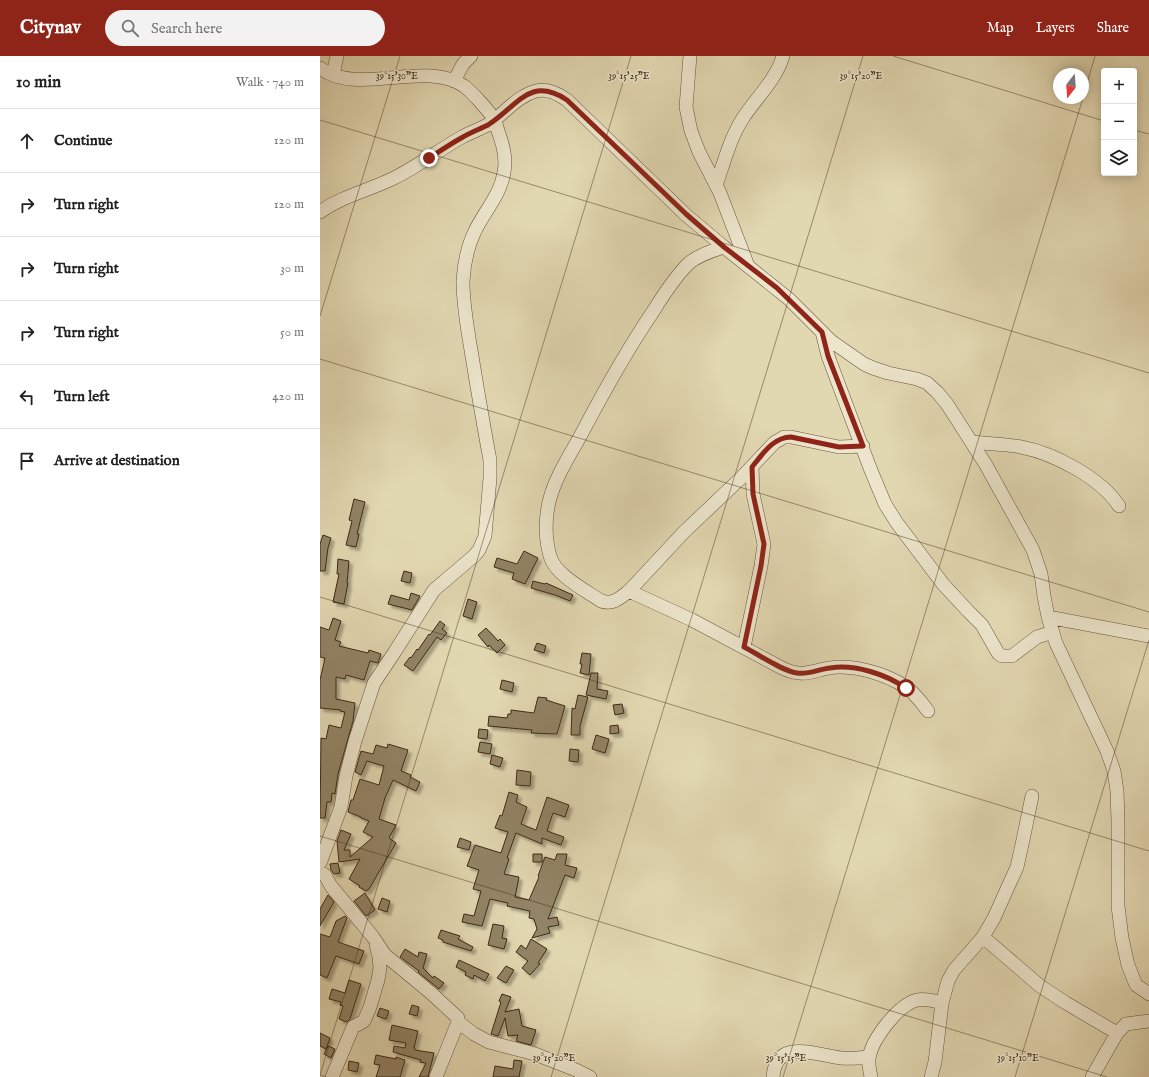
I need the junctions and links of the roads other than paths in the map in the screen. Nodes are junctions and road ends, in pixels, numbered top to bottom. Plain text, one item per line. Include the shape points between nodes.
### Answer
1 (337, 56) edge
2 (471, 56) edge
3 (690, 56) edge
4 (784, 56) edge
5 (320, 68) edge
6 (333, 75) junction
7 (454, 81) junction
8 (494, 120) junction
9 (716, 185) junction
10 (320, 212) edge
11 (724, 247) junction
12 (749, 266) junction
13 (822, 332) junction
14 (972, 442) junction
15 (863, 446) junction
16 (752, 467) junction
17 (1119, 506) dead end
18 (629, 591) junction
19 (1048, 617) junction
20 (1053, 632) junction
21 (1149, 636) edge
22 (744, 647) junction
23 (928, 711) dead end
24 (1032, 796) dead end
25 (320, 863) edge
26 (320, 872) edge
27 (373, 937) junction
28 (983, 937) junction
29 (1149, 994) edge
30 (942, 1003) junction
31 (1149, 1021) edge
32 (458, 1022) junction
33 (1118, 1033) junction
34 (869, 1057) junction
35 (332, 1077) edge
36 (436, 1077) edge
37 (590, 1077) edge
38 (773, 1077) edge
39 (871, 1077) edge
40 (930, 1077) edge
41 (1092, 1077) edge

1 - 6 street
2 - 7 street via 463,64
3 - 9 street via 686,107 699,152
4 - 9 street via 778,69 740,124
5 - 6 street
6 - 7 street via 349,79 437,77
7 - 8 street via 473,95
8 - 10 street via 394,178 342,199
8 - 11 street via 528,94 538,91 556,93 567,100 661,191
8 - 25 street via 504,151 504,172 490,205 474,232 465,262 463,280 466,316 490,460 485,536 474,556 434,590 374,683 346,776 341,807
9 - 12 street
11 - 12 street
11 - 18 street via 690,262 668,288 604,391 560,473 550,501 546,539 553,564 558,571 607,603 618,600
12 - 13 street via 789,299
13 - 14 street via 864,364 927,383 947,404
13 - 15 street via 828,356
14 - 17 street via 1021,447 1056,459 1092,480
14 - 19 street via 1033,550 1041,574
15 - 16 street via 839,447 784,437 774,443
15 - 20 street via 878,488 897,524 947,589 982,625 998,653 1002,656 1012,656 1037,637
16 - 18 street via 684,532
16 - 22 street via 753,494 764,544
18 - 22 street
19 - 20 street
19 - 21 street
20 - 29 street via 1114,771 1118,821 1118,906 1122,938 1136,985
22 - 23 street via 795,673 804,674 838,667 871,672 898,682 919,699
24 - 28 street via 1017,867
26 - 27 street
27 - 32 street via 385,955 456,1015
27 - 35 street via 380,968 374,992 364,1021 353,1027
28 - 30 street via 954,970 948,980
28 - 33 street via 1040,986
30 - 34 street via 923,999 909,1003 886,1026
30 - 40 street via 935,1062
31 - 33 street via 1126,1024
32 - 36 street
32 - 37 street via 489,1042 534,1054
33 - 41 street
34 - 38 street via 842,1058 810,1052 788,1052 775,1065
34 - 39 street

